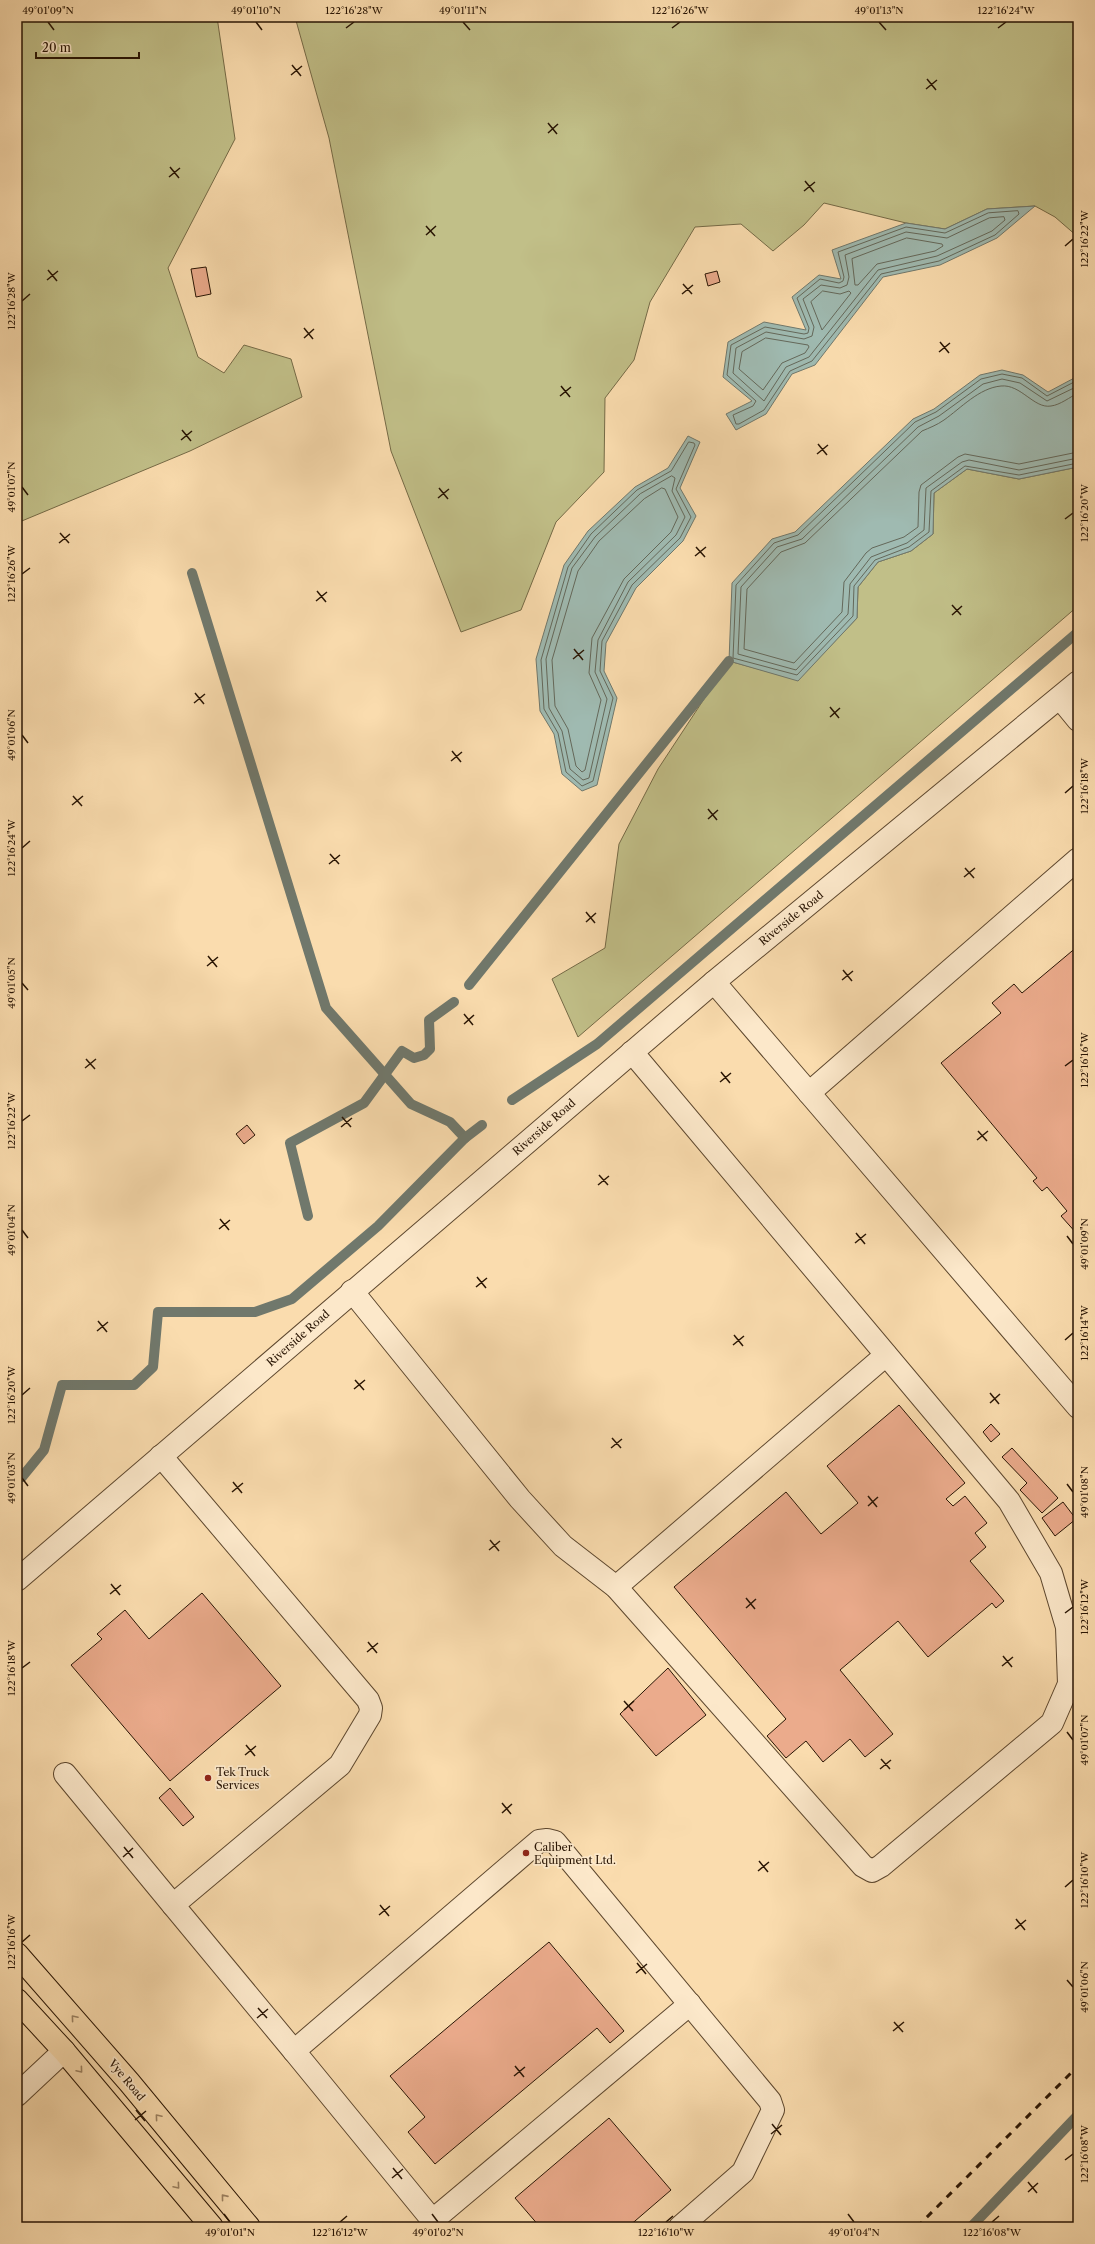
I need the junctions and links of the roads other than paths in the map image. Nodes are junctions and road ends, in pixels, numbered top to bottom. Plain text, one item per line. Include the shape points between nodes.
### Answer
1 (1078, 682) edge
2 (1060, 698) junction
3 (1078, 720) edge
4 (1078, 859) edge
5 (714, 982) junction
6 (632, 1052) junction
7 (809, 1093) junction
8 (352, 1291) junction
9 (886, 1355) junction
10 (1078, 1407) edge
11 (161, 1456) junction
12 (17, 1580) edge
13 (616, 1587) junction
14 (65, 1774) dead end
15 (173, 1905) junction
16 (17, 1954) edge
17 (17, 2000) edge
18 (690, 2004) junction
19 (64, 2051) junction
20 (294, 2051) junction
21 (17, 2095) edge
22 (435, 2224) edge
23 (212, 2227) edge
24 (249, 2227) edge
25 (680, 2227) edge

1 - 2 street, Riverside Road
2 - 3 street
2 - 5 street, Riverside Road
4 - 7 street
5 - 6 street, Riverside Road
5 - 7 street
6 - 8 street, Riverside Road
6 - 9 street
7 - 10 street
8 - 11 street, Riverside Road
8 - 13 street via 520,1499 563,1546
9 - 13 street
9 - 13 street via 1009,1501 1051,1573 1067,1626 1069,1684 1052,1723 872,1871 863,1866
11 - 12 street, Riverside Road
11 - 15 street via 368,1700 371,1708 370,1715 340,1765
14 - 15 street
15 - 20 street
24 -> 16 main road, Vye Road
17 - 19 main road
18 - 20 street via 555,1842 547,1840 539,1841
18 - 22 street
18 - 25 street via 770,2101 773,2110 743,2172
19 - 21 street
19 -> 23 main road
20 - 22 street

